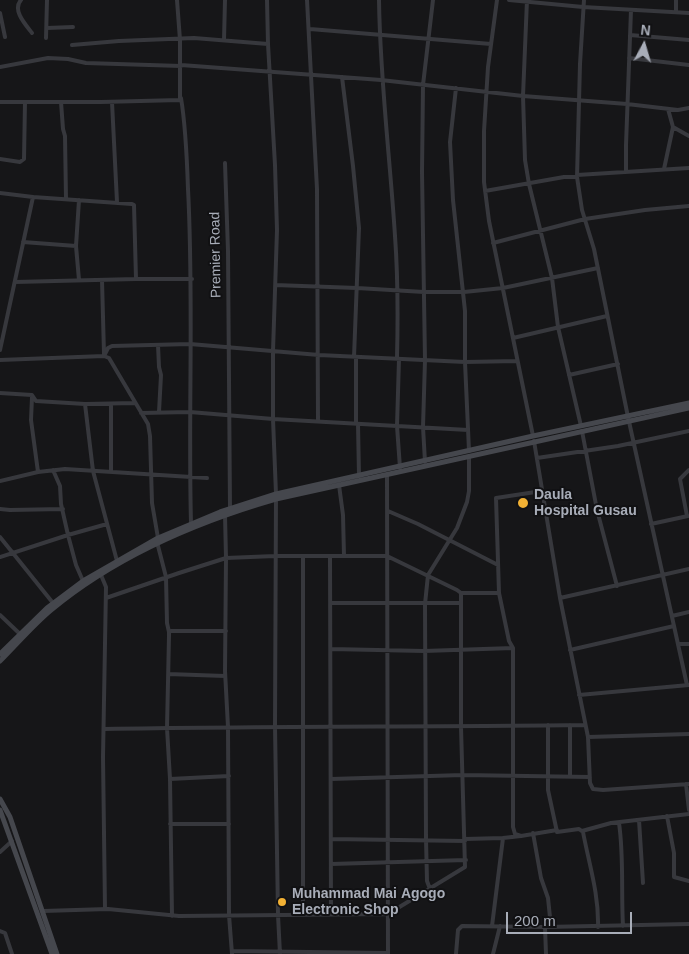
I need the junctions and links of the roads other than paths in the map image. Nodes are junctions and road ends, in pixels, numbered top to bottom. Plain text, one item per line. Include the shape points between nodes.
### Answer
1 (21, 0) edge
2 (46, 0) edge
3 (177, 0) edge
4 (225, 0) edge
5 (267, 0) edge
6 (307, 0) edge
7 (497, 0) edge
8 (509, 0) edge
9 (584, 0) edge
10 (676, 0) edge
11 (379, 1) edge
12 (527, 1) edge
13 (433, 2) edge
14 (583, 7) junction
15 (631, 10) junction
16 (676, 12) junction
17 (0, 13) edge
18 (689, 13) edge
19 (73, 27) dead end
20 (46, 28) junction
21 (310, 29) junction
22 (32, 33) dead end
23 (379, 35) junction
24 (630, 35) junction
25 (6, 37) dead end
26 (46, 38) dead end
27 (429, 39) junction
28 (180, 40) junction
29 (224, 40) junction
30 (689, 40) edge
31 (268, 44) junction
32 (491, 44) junction
33 (72, 45) dead end
34 (628, 58) junction
35 (689, 65) edge
36 (181, 66) junction
37 (0, 67) edge
38 (270, 71) junction
39 (312, 74) junction
40 (342, 77) junction
41 (381, 80) junction
42 (424, 85) junction
43 (456, 88) junction
44 (487, 91) junction
45 (523, 96) junction
46 (181, 98) junction
47 (580, 100) junction
48 (0, 102) edge
49 (25, 102) junction
50 (61, 102) junction
51 (112, 102) junction
52 (627, 104) junction
53 (689, 108) edge
54 (668, 109) junction
55 (673, 127) junction
56 (689, 136) edge
57 (0, 159) edge
58 (224, 163) dead end
59 (689, 168) edge
60 (664, 169) junction
61 (626, 172) junction
62 (577, 176) junction
63 (529, 184) junction
64 (485, 191) junction
65 (0, 193) edge
66 (33, 197) junction
67 (66, 199) junction
68 (79, 200) junction
69 (117, 202) junction
70 (689, 206) edge
71 (585, 219) junction
72 (540, 231) junction
73 (23, 242) junction
74 (493, 243) junction
75 (76, 246) junction
76 (598, 268) junction
77 (552, 278) junction
78 (136, 279) junction
79 (192, 279) junction
80 (79, 280) junction
81 (102, 280) junction
82 (14, 282) junction
83 (275, 285) junction
84 (318, 287) junction
85 (357, 288) junction
86 (503, 288) junction
87 (398, 291) junction
88 (424, 292) junction
89 (464, 292) junction
90 (607, 316) junction
91 (558, 327) junction
92 (513, 338) junction
93 (190, 344) junction
94 (158, 345) junction
95 (229, 348) junction
96 (0, 350) edge
97 (273, 351) junction
98 (319, 355) junction
99 (104, 356) junction
100 (355, 357) junction
101 (398, 358) junction
102 (0, 360) edge
103 (425, 360) junction
104 (517, 361) junction
105 (465, 362) junction
106 (618, 364) junction
107 (569, 375) junction
108 (0, 394) edge
109 (32, 395) junction
110 (135, 403) junction
111 (689, 403) edge
112 (84, 404) junction
113 (111, 404) junction
114 (689, 408) edge
115 (159, 412) junction
116 (190, 412) junction
117 (141, 413) junction
118 (230, 415) junction
119 (273, 419) junction
120 (628, 419) junction
121 (318, 421) junction
122 (357, 423) junction
123 (397, 426) junction
124 (423, 428) junction
125 (581, 429) junction
126 (468, 430) junction
127 (689, 431) edge
128 (534, 439) junction
129 (634, 443) junction
130 (586, 450) junction
131 (469, 454) junction
132 (537, 458) junction
133 (425, 462) junction
134 (400, 468) junction
135 (53, 470) junction
136 (689, 470) edge
137 (93, 471) junction
138 (38, 472) junction
139 (111, 472) junction
140 (151, 474) junction
141 (387, 475) junction
142 (359, 476) junction
143 (190, 477) junction
144 (207, 478) dead end
145 (0, 481) edge
146 (339, 485) junction
147 (542, 490) junction
148 (276, 496) junction
149 (0, 508) edge
150 (62, 509) junction
151 (230, 509) junction
152 (388, 512) junction
153 (225, 515) junction
154 (688, 516) edge
155 (107, 524) junction
156 (191, 524) junction
157 (651, 524) junction
158 (68, 535) junction
159 (0, 537) edge
160 (158, 540) junction
161 (448, 541) junction
162 (12, 554) junction
163 (275, 556) junction
164 (303, 556) junction
165 (330, 556) junction
166 (344, 556) junction
167 (387, 556) junction
168 (0, 557) edge
169 (226, 558) junction
170 (117, 561) junction
171 (498, 565) junction
172 (689, 569) edge
173 (101, 575) junction
174 (428, 575) junction
175 (663, 576) junction
176 (166, 577) junction
177 (83, 581) junction
178 (617, 586) junction
179 (461, 593) junction
180 (499, 593) junction
181 (106, 598) junction
182 (560, 598) junction
183 (330, 602) junction
184 (53, 603) junction
185 (387, 603) junction
186 (460, 603) junction
187 (425, 604) junction
188 (689, 612) edge
189 (0, 616) edge
190 (672, 616) junction
191 (674, 626) junction
192 (169, 632) junction
193 (226, 632) junction
194 (20, 634) junction
195 (678, 644) junction
196 (689, 644) edge
197 (512, 648) junction
198 (331, 649) junction
199 (387, 650) junction
200 (460, 650) junction
201 (570, 650) junction
202 (424, 651) junction
203 (0, 654) edge
204 (0, 661) edge
205 (168, 674) junction
206 (225, 676) junction
207 (688, 685) edge
208 (579, 695) junction
209 (548, 725) junction
210 (584, 725) junction
211 (275, 726) junction
212 (303, 726) junction
213 (330, 726) junction
214 (513, 726) junction
215 (570, 726) junction
216 (228, 727) junction
217 (388, 727) junction
218 (425, 727) junction
219 (461, 727) junction
220 (167, 728) junction
221 (104, 729) junction
222 (689, 734) edge
223 (588, 737) junction
224 (463, 775) junction
225 (229, 776) junction
226 (425, 776) junction
227 (514, 776) junction
228 (548, 777) junction
229 (570, 777) junction
230 (590, 777) junction
231 (388, 778) junction
232 (170, 779) junction
233 (331, 779) junction
234 (687, 784) edge
235 (0, 799) edge
236 (0, 810) edge
237 (689, 812) edge
238 (667, 816) junction
239 (639, 820) junction
240 (619, 823) junction
241 (170, 824) junction
242 (229, 824) junction
243 (557, 830) junction
244 (582, 830) junction
245 (532, 833) junction
246 (521, 836) junction
247 (331, 838) junction
248 (503, 838) junction
249 (388, 839) junction
250 (426, 839) junction
251 (465, 840) junction
252 (12, 841) junction
253 (0, 852) edge
254 (466, 860) junction
255 (388, 862) junction
256 (426, 862) junction
257 (331, 864) junction
258 (689, 881) edge
259 (643, 883) dead end
260 (430, 889) junction
261 (105, 909) junction
262 (43, 912) junction
263 (331, 913) junction
264 (303, 914) junction
265 (388, 914) junction
266 (229, 915) junction
267 (278, 915) junction
268 (172, 916) junction
269 (689, 924) edge
270 (492, 926) junction
271 (500, 926) junction
272 (623, 926) junction
273 (544, 927) junction
274 (551, 927) junction
275 (598, 927) junction
276 (0, 931) edge
277 (280, 952) edge
278 (232, 953) edge
279 (309, 953) edge
280 (12, 954) edge
281 (52, 954) edge
282 (58, 954) edge
283 (343, 954) edge
284 (388, 954) edge
285 (456, 954) edge
286 (493, 954) edge
287 (546, 954) edge

1 - 22 street via 17,9
2 - 20 street
3 - 28 street
4 - 29 street
5 - 31 street
6 - 21 street
7 - 32 street
8 - 12 street
9 - 14 street
10 - 16 street
11 - 23 street
12 - 14 street
12 - 45 street
13 - 27 street
14 - 15 street
14 - 47 street
15 - 16 street
15 - 24 street
16 - 18 street
17 - 25 street
19 - 20 street
20 - 26 street
21 - 23 street
21 - 39 street
23 - 27 street
23 - 41 street
24 - 30 street
24 - 34 street
27 - 32 street
27 - 42 street
28 - 29 street
28 - 33 street
28 - 36 street
29 - 31 street
31 - 38 street
32 - 44 street
34 - 35 street
34 - 52 street
36 - 37 street via 86,63 48,58
36 - 38 street
36 - 46 street
38 - 39 street
38 - 83 street via 277,220
39 - 40 street
39 - 84 street
40 - 41 street
40 - 85 street via 359,228
41 - 42 street
41 - 87 street
42 - 43 street
42 - 88 street
43 - 44 street
43 - 89 street via 450,142
44 - 45 street
44 - 64 street
45 - 47 street
45 - 63 street
46 - 51 street
46 - 79 street
47 - 52 street
47 - 62 street
48 - 49 street
49 - 50 street
49 - 57 street via 24,159 20,162
50 - 51 street
50 - 67 street
51 - 69 street
52 - 54 street
52 - 61 street
53 - 54 street
54 - 55 street
55 - 56 street
55 - 60 street
58 - 95 street, Premier Road
59 - 60 street
60 - 61 street
61 - 62 street
62 - 63 street
62 - 71 street
63 - 64 street
63 - 72 street
64 - 74 street
65 - 66 street
66 - 67 street
66 - 73 street
67 - 68 street
68 - 69 street
68 - 75 street
69 - 78 street via 134,205
70 - 71 street
71 - 72 street
71 - 76 street
72 - 74 street
72 - 77 street
73 - 75 street
73 - 82 street
74 - 86 street
75 - 80 street
76 - 77 street
76 - 90 street
77 - 86 street
77 - 91 street
78 - 79 street
78 - 81 street
79 - 93 street
80 - 81 street
80 - 82 street
81 - 99 street
82 - 96 street
83 - 84 street
83 - 97 street
84 - 85 street
84 - 98 street
85 - 87 street
85 - 100 street
86 - 89 street
86 - 92 street
87 - 88 street
87 - 101 street
88 - 89 street
88 - 103 street
89 - 105 street
90 - 91 street
90 - 106 street
91 - 92 street
91 - 107 street
92 - 104 street
93 - 94 street
93 - 95 street
93 - 116 street
94 - 99 street via 112,346
94 - 115 street via 161,375
95 - 97 street
95 - 118 street, Premier Road
97 - 98 street
97 - 119 street
98 - 100 street
98 - 121 street
99 - 102 street
99 - 110 street via 109,358
100 - 101 street
100 - 122 street
101 - 103 street
101 - 123 street
103 - 105 street
103 - 124 street
104 - 105 street
104 - 128 street
105 - 126 street
106 - 107 street
106 - 120 street
107 - 125 street
108 - 109 street
109 - 112 street via 36,401
109 - 138 street via 31,420
110 - 113 street
110 - 117 street
111 - 120 street
112 - 113 street
112 - 137 street
113 - 139 street
114 - 120 street
115 - 116 street
115 - 117 street
116 - 118 street
116 - 143 street
117 - 140 street via 148,424 150,436
118 - 119 street
118 - 151 street, Premier Road
119 - 121 street
119 - 148 street
120 - 125 street
120 - 129 street
121 - 122 street
122 - 123 street
122 - 142 street
123 - 124 street
123 - 134 street
124 - 126 street
124 - 133 street
125 - 128 street
125 - 130 street
126 - 131 street
127 - 129 street
128 - 131 street
128 - 132 street
129 - 130 street
129 - 157 street
130 - 132 street
130 - 178 street via 597,510
131 - 133 street
131 - 141 street
131 - 161 street via 467,502
132 - 147 street
133 - 134 street
134 - 142 street
135 - 137 street
135 - 138 street
135 - 150 street via 60,486
136 - 154 street via 680,479
137 - 139 street
137 - 155 street
138 - 145 street
139 - 140 street
140 - 143 street
140 - 160 street
141 - 146 street
141 - 152 street
142 - 148 street
143 - 144 street
143 - 156 street
146 - 148 street
146 - 166 street
147 - 171 street via 496,498
147 - 182 street
148 - 151 street
148 - 153 street
148 - 163 street
149 - 150 street
150 - 158 street
151 - 156 street
152 - 161 street
152 - 167 street
153 - 160 street
153 - 169 street
154 - 157 street
155 - 158 street
155 - 170 street
156 - 160 street
157 - 175 street
158 - 162 street
158 - 177 street
159 - 162 street
160 - 170 street
160 - 173 street
160 - 176 street
161 - 171 street
161 - 174 street
162 - 168 street
162 - 184 street
163 - 164 street
163 - 169 street
163 - 211 street
164 - 165 street
164 - 212 street
165 - 166 street
165 - 183 street
166 - 167 street
167 - 174 street
167 - 185 street
169 - 176 street
169 - 193 street
170 - 177 street
171 - 180 street
172 - 175 street
173 - 181 street
173 - 204 street via 52,610
174 - 179 street
174 - 187 street
175 - 178 street
175 - 190 street
176 - 181 street
176 - 192 street
177 - 184 street
178 - 182 street
179 - 180 street
179 - 186 street
180 - 197 street
181 - 221 street
182 - 201 street
183 - 185 street
183 - 198 street
184 - 194 street
185 - 187 street
185 - 199 street
186 - 187 street
186 - 200 street
187 - 202 street
188 - 190 street
189 - 194 street
190 - 191 street
191 - 195 street
191 - 201 street
192 - 193 street
192 - 205 street
193 - 206 street
194 - 203 street
195 - 196 street
195 - 207 street
197 - 200 street
197 - 214 street
198 - 199 street
198 - 213 street
199 - 202 street
199 - 217 street
200 - 202 street
200 - 219 street
201 - 208 street
202 - 218 street
205 - 206 street
205 - 220 street
206 - 216 street
207 - 208 street
208 - 210 street
209 - 214 street
209 - 215 street
209 - 228 street
210 - 215 street
210 - 223 street
211 - 212 street
211 - 216 street
211 - 267 street
212 - 213 street
212 - 264 street
213 - 217 street
213 - 233 street
214 - 219 street
214 - 227 street
215 - 229 street
216 - 220 street
216 - 225 street
217 - 218 street
217 - 231 street
218 - 219 street
218 - 226 street
219 - 224 street
220 - 221 street
220 - 232 street
221 - 261 street
222 - 223 street
223 - 230 street
224 - 226 street
224 - 227 street
224 - 251 street
225 - 232 street
225 - 242 street
226 - 231 street
226 - 250 street
227 - 228 street
227 - 246 street via 513,827 515,834
228 - 229 street
228 - 243 street
229 - 230 street
230 - 234 street via 593,789 603,790
231 - 233 street
231 - 249 street
232 - 241 street
233 - 247 street
234 - 237 street
235 - 262 street via 10,817
236 - 252 street
237 - 238 street
238 - 239 street
238 - 258 street via 674,853 674,877
239 - 240 street
239 - 259 street
240 - 244 street
240 - 272 street
241 - 242 street
241 - 268 street
242 - 266 street
243 - 244 street
243 - 245 street
244 - 275 street via 596,891
245 - 246 street
245 - 274 street via 548,898
246 - 248 street
247 - 249 street
247 - 257 street
248 - 251 street
248 - 270 street
249 - 250 street
249 - 255 street
250 - 251 street
250 - 256 street
251 - 254 street
252 - 253 street
252 - 281 street
254 - 256 street
254 - 260 street via 465,867
255 - 256 street
255 - 257 street
255 - 265 street
256 - 260 street
257 - 263 street
260 - 265 street
261 - 262 street
261 - 268 street
262 - 282 street
263 - 264 street
263 - 265 street
264 - 267 street
265 - 284 street
266 - 267 street
266 - 268 street
266 - 278 street
267 - 277 street
269 - 272 street
270 - 271 street
270 - 285 street via 459,927
271 - 273 street
271 - 286 street
272 - 275 street
273 - 274 street
273 - 287 street
274 - 275 street
276 - 280 street via 5,932
277 - 278 street
277 - 279 street
279 - 283 street
283 - 284 street

